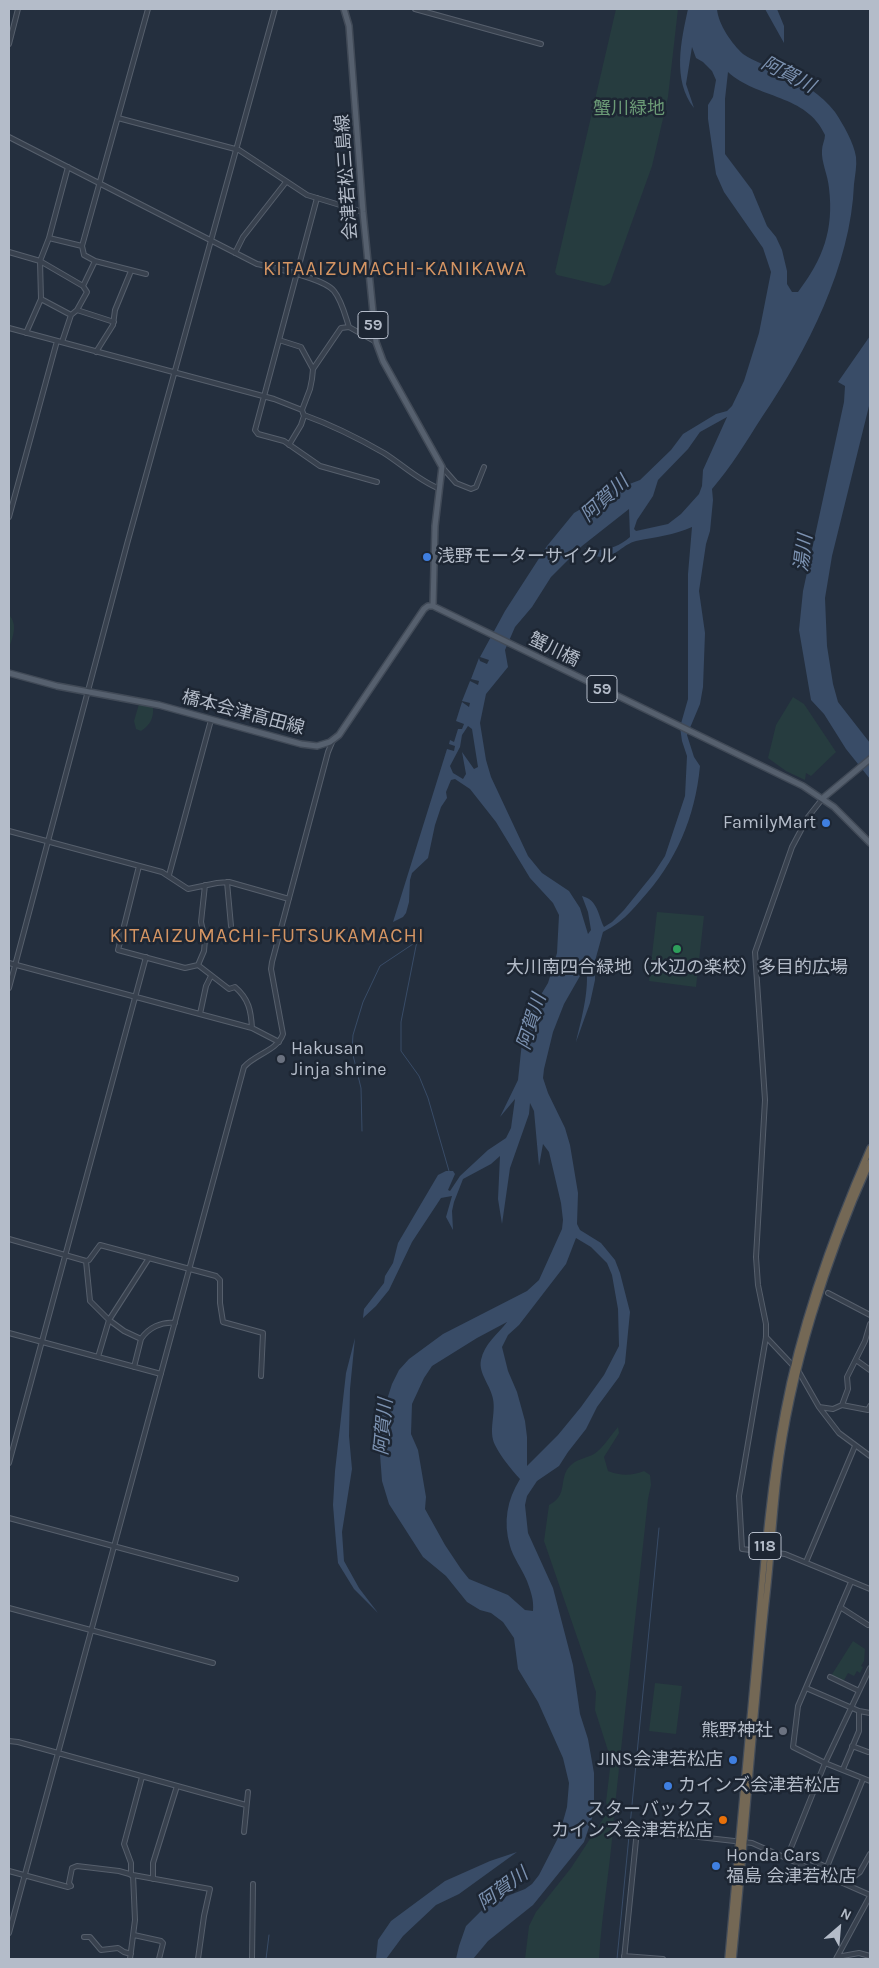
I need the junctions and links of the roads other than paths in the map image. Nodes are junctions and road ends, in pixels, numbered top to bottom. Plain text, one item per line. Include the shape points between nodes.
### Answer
1 (18, 9) edge
2 (148, 9) edge
3 (275, 9) edge
4 (344, 9) edge
5 (416, 9) edge
6 (9, 44) edge
7 (541, 44) dead end
8 (118, 118) junction
9 (9, 137) edge
10 (236, 150) junction
11 (68, 167) junction
12 (286, 182) junction
13 (100, 183) junction
14 (316, 198) junction
15 (363, 212) junction
16 (48, 238) junction
17 (212, 241) junction
18 (82, 246) junction
19 (9, 252) edge
20 (235, 253) junction
21 (40, 260) junction
22 (95, 261) junction
23 (131, 271) junction
24 (146, 274) dead end
25 (297, 274) junction
26 (84, 286) junction
27 (41, 299) junction
28 (77, 310) junction
29 (71, 315) junction
30 (114, 322) junction
31 (348, 327) junction
32 (9, 328) edge
33 (26, 333) junction
34 (279, 340) junction
35 (56, 341) junction
36 (62, 342) junction
37 (376, 342) junction
38 (96, 352) junction
39 (313, 370) junction
40 (176, 373) junction
41 (264, 396) junction
42 (303, 412) junction
43 (289, 445) junction
44 (442, 467) junction
45 (484, 467) dead end
46 (377, 482) dead end
47 (440, 489) junction
48 (9, 514) edge
49 (433, 606) junction
50 (9, 673) edge
51 (89, 692) junction
52 (211, 720) junction
53 (333, 740) junction
54 (870, 759) edge
55 (823, 798) junction
56 (9, 831) edge
57 (49, 841) junction
58 (870, 843) edge
59 (139, 866) junction
60 (169, 875) junction
61 (227, 882) junction
62 (205, 885) junction
63 (289, 899) junction
64 (231, 926) dead end
65 (146, 957) junction
66 (9, 963) edge
67 (15, 964) junction
68 (198, 965) junction
69 (212, 976) junction
70 (9, 988) edge
71 (135, 996) junction
72 (200, 1014) junction
73 (252, 1028) junction
74 (279, 1042) junction
75 (870, 1148) edge
76 (870, 1162) edge
77 (9, 1239) edge
78 (65, 1254) junction
79 (149, 1258) junction
80 (86, 1261) junction
81 (189, 1269) junction
82 (828, 1294) dead end
83 (870, 1315) edge
84 (109, 1320) junction
85 (175, 1323) junction
86 (870, 1324) edge
87 (9, 1333) edge
88 (766, 1337) junction
89 (141, 1339) junction
90 (42, 1342) junction
91 (98, 1357) junction
92 (856, 1360) junction
93 (134, 1367) junction
94 (796, 1370) junction
95 (870, 1370) edge
96 (161, 1374) junction
97 (261, 1376) dead end
98 (842, 1405) junction
99 (870, 1406) edge
100 (820, 1407) junction
101 (855, 1446) junction
102 (870, 1456) edge
103 (9, 1463) edge
104 (9, 1518) edge
105 (114, 1546) junction
106 (767, 1552) junction
107 (806, 1562) junction
108 (236, 1579) dead end
109 (851, 1582) junction
110 (870, 1589) edge
111 (840, 1607) junction
112 (9, 1608) edge
113 (868, 1625) dead end
114 (91, 1631) junction
115 (212, 1663) dead end
116 (870, 1668) edge
117 (830, 1677) dead end
118 (806, 1688) junction
119 (859, 1691) junction
120 (851, 1708) junction
121 (859, 1711) junction
122 (870, 1713) edge
123 (9, 1742) edge
124 (852, 1746) junction
125 (868, 1752) dead end
126 (58, 1753) junction
127 (826, 1763) junction
128 (843, 1769) junction
129 (142, 1777) junction
130 (863, 1779) junction
131 (870, 1781) edge
132 (177, 1786) junction
133 (248, 1792) dead end
134 (246, 1806) junction
135 (244, 1832) dead end
136 (742, 1841) junction
137 (870, 1854) edge
138 (826, 1867) junction
139 (9, 1871) edge
140 (824, 1874) junction
141 (24, 1875) junction
142 (132, 1875) junction
143 (153, 1879) junction
144 (253, 1884) dead end
145 (870, 1895) edge
146 (9, 1933) edge
147 (134, 1935) junction
148 (84, 1937) dead end
149 (131, 1954) junction
150 (870, 1956) edge
151 (849, 1957) edge
152 (624, 1958) edge
153 (836, 1958) edge
154 (130, 1959) edge
155 (159, 1959) edge
156 (198, 1959) edge
157 (252, 1959) edge
158 (663, 1959) edge
159 (728, 1959) edge
160 (733, 1959) edge

1 - 6 street
2 - 8 street
3 - 10 street
4 - 15 main road, 会津若松三島線 / 59
5 - 7 street
8 - 10 street
8 - 13 street
9 - 11 street
10 - 12 street
10 - 17 street
11 - 13 street
11 - 16 street
12 - 14 street
12 - 20 street via 243,237
13 - 17 street
13 - 18 street
14 - 15 street
14 - 25 street
15 - 37 main road, 会津若松三島線 / 59
16 - 18 street
16 - 21 street
17 - 20 street
17 - 40 street
18 - 22 street via 84,255
19 - 21 street
20 - 25 street via 257,264
21 - 26 street
21 - 27 street
22 - 23 street
22 - 26 street
23 - 24 street
23 - 30 street via 115,310
25 - 31 street via 332,288
25 - 34 street
26 - 28 street via 87,292
27 - 29 street
27 - 33 street
28 - 29 street
28 - 30 street
29 - 36 street
30 - 38 street
31 - 37 street
31 - 39 street via 341,328
32 - 33 street
33 - 35 street
34 - 39 street via 302,347
34 - 41 street
35 - 36 street
35 - 48 street
36 - 38 street
37 - 44 main road, 会津若松三島線 / 59 via 383,361
38 - 40 street
39 - 42 street
40 - 41 street
40 - 51 street
41 - 42 street via 283,401
41 - 43 street via 255,430
42 - 43 street via 301,425
42 - 47 street via 385,454
43 - 46 street via 320,466
44 - 45 street via 456,483 471,489 476,487
44 - 47 main road
47 - 49 main road via 434,536
49 - 53 main road via 424,609 344,729
49 - 55 main road, 蟹川橋 / 59
50 - 51 main road, 橋本会津高田線
51 - 52 main road, 橋本会津高田線 via 159,705
51 - 57 street
52 - 53 main road, 橋本会津高田線 via 306,745 318,746
52 - 60 street
53 - 63 street
54 - 55 main road
55 - 58 main road, 59
55 - 88 street via 808,817 792,847 755,952 765,1100 756,1256
56 - 57 street
57 - 59 street
57 - 67 street
59 - 60 street
59 - 65 street via 118,950
60 - 62 street via 188,889
61 - 62 street
61 - 63 street
61 - 64 street
62 - 68 street via 201,922 205,940
63 - 74 street via 272,969 283,1031
65 - 68 street via 188,968
65 - 71 street
66 - 67 street
67 - 70 street
67 - 71 street
68 - 69 street
69 - 72 street via 206,986
69 - 73 street via 229,989 236,987 246,998
71 - 72 street
71 - 78 street
72 - 73 street
73 - 74 street
74 - 81 street via 244,1067
75 - 94 highway, 118 via 822,1270
76 - 94 highway, 118 via 834,1250
77 - 78 street
78 - 80 street
78 - 90 street
79 - 80 street via 100,1245
79 - 81 street
79 - 84 street
80 - 84 street via 90,1300
81 - 85 street
81 - 97 street via 219,1278 224,1323 263,1333
82 - 83 street
84 - 89 street
84 - 91 street
85 - 89 street via 160,1325
85 - 96 street
86 - 92 street
87 - 90 street
88 - 94 street
88 - 106 street via 739,1496 742,1549
89 - 93 street
90 - 91 street
90 - 103 street
91 - 93 street
92 - 95 street
92 - 98 street via 848,1377 848,1389
93 - 96 street
94 - 100 street
94 - 106 highway, 118
96 - 105 street
98 - 99 street via 868,1410
98 - 100 street via 833,1409
100 - 101 street via 834,1428
101 - 102 street
101 - 107 street
104 - 105 street
105 - 108 street
105 - 114 street
106 - 107 street via 785,1554
106 - 136 highway, 118
107 - 109 street
109 - 110 street
109 - 111 street
111 - 113 street
111 - 118 street
112 - 114 street
114 - 115 street
114 - 126 street
116 - 119 street
117 - 119 street
118 - 120 street
118 - 127 street via 798,1706 793,1746
119 - 120 street
120 - 121 street
120 - 127 street
121 - 122 street
121 - 124 street via 860,1727
123 - 126 street
124 - 125 street
124 - 128 street
126 - 129 street
126 - 141 street
127 - 128 street
127 - 138 street via 790,1850
128 - 130 street
129 - 132 street
129 - 142 street via 124,1844
130 - 131 street
130 - 138 street
132 - 134 street
132 - 143 street via 153,1862
133 - 134 street
134 - 135 street
136 - 140 street
136 - 152 street via 637,1830
136 - 159 highway, 118
136 - 160 highway, 118
137 - 138 street via 854,1878
138 - 140 street
139 - 141 street
140 - 145 street
141 - 142 street via 68,1887 71,1886 72,1868 78,1866
141 - 146 street
142 - 143 street
142 - 147 street
143 - 156 street via 210,1889
144 - 157 street
145 - 153 street
147 - 149 street
147 - 155 street via 161,1941
148 - 149 street via 90,1937 101,1950 118,1948
149 - 154 street
150 - 151 street via 859,1953
151 - 153 street
152 - 158 street

